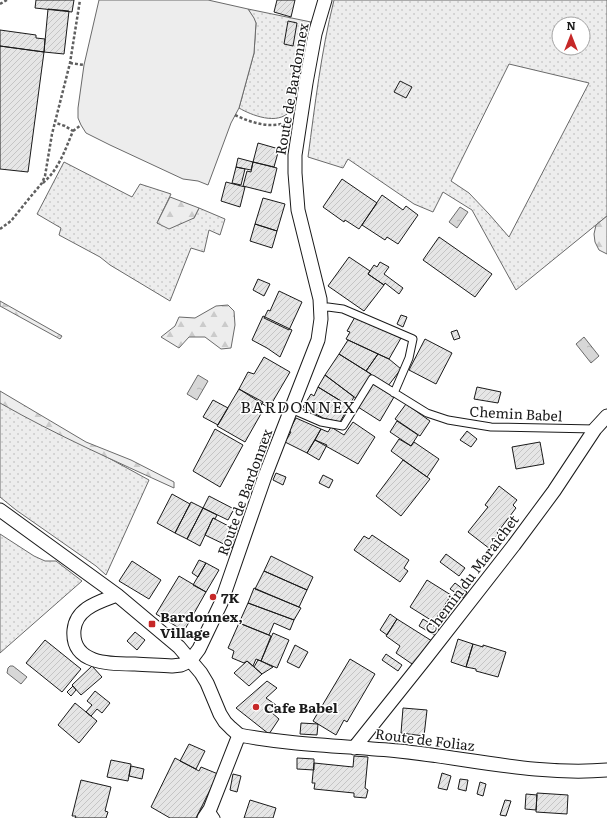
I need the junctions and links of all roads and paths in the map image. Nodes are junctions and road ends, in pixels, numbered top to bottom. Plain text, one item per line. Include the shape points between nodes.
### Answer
1 (7, 0) edge
2 (80, 0) edge
3 (325, 0) edge
4 (0, 4) edge
5 (70, 63) junction
6 (84, 65) dead end
7 (235, 115) dead end
8 (300, 118) junction
9 (56, 123) junction
10 (81, 125) dead end
11 (73, 131) junction
12 (42, 183) junction
13 (0, 229) edge
14 (321, 308) junction
15 (394, 393) junction
16 (291, 409) junction
17 (607, 416) edge
18 (596, 429) junction
19 (0, 510) edge
20 (117, 595) junction
21 (190, 661) junction
22 (240, 735) junction
23 (354, 748) junction
24 (607, 770) edge
25 (210, 815) edge

1 - 4 path
2 - 5 path
3 - 8 street, Route de Bardonnex via 315,34
5 - 6 path
5 - 9 path
7 - 8 path via 270,126
8 - 14 street, Route de Bardonnex via 295,155 295,191
9 - 11 path
9 - 12 path via 48,167
10 - 11 path
11 - 12 path via 52,175
12 - 13 path via 11,221
14 - 15 lane via 343,309 413,339 410,358
14 - 16 street, Route de Bardonnex via 318,340
15 - 16 lane, Chemin Babel via 372,379 343,426 321,422
15 - 18 lane, Chemin Babel via 427,413 448,420 492,427
16 - 21 street, Route de Bardonnex via 221,603 199,649
17 - 18 street, Chemin du Maraîchet
18 - 23 street, Chemin du Maraîchet via 514,545
19 - 20 street
20 - 21 street via 179,647
20 - 21 street via 97,603 79,616 74,631 77,647 83,654 90,659 113,664 172,666
21 - 22 street via 207,683 225,722
22 - 23 street, Route de Foliaz
22 - 25 street
23 - 24 street, Route de Foliaz via 400,751 536,768 571,771

